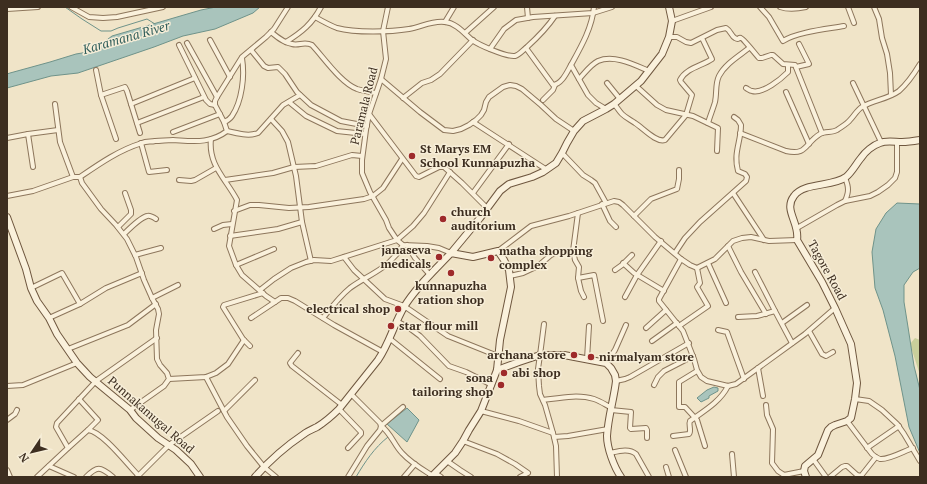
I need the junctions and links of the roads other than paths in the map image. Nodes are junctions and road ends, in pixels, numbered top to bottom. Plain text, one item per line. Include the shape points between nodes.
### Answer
1 (38, 7) edge
2 (71, 7) edge
3 (163, 7) edge
4 (288, 7) edge
5 (321, 7) edge
6 (388, 7) edge
7 (454, 7) edge
8 (494, 7) edge
9 (527, 7) edge
10 (594, 7) edge
11 (612, 7) edge
12 (669, 7) edge
13 (711, 7) edge
14 (760, 7) edge
15 (780, 7) edge
16 (806, 7) edge
17 (848, 7) edge
18 (874, 7) edge
19 (7, 9) edge
20 (593, 13) junction
21 (555, 16) junction
22 (315, 17) junction
23 (528, 18) junction
24 (445, 22) junction
25 (672, 22) junction
26 (854, 23) dead end
27 (844, 26) dead end
28 (384, 31) junction
29 (271, 32) junction
30 (465, 33) junction
31 (669, 37) junction
32 (702, 38) junction
33 (210, 40) dead end
34 (473, 40) junction
35 (286, 42) junction
36 (187, 43) dead end
37 (799, 44) dead end
38 (179, 45) dead end
39 (526, 48) junction
40 (749, 48) junction
41 (490, 49) junction
42 (251, 50) junction
43 (242, 57) junction
44 (920, 64) edge
45 (571, 65) junction
46 (788, 65) junction
47 (796, 67) junction
48 (96, 70) dead end
49 (649, 71) junction
50 (230, 76) junction
51 (195, 78) junction
52 (579, 78) junction
53 (381, 79) junction
54 (607, 83) dead end
55 (853, 83) dead end
56 (555, 85) junction
57 (636, 86) junction
58 (746, 88) dead end
59 (786, 92) dead end
60 (376, 93) junction
61 (101, 95) junction
62 (300, 95) junction
63 (892, 95) junction
64 (204, 97) junction
65 (217, 97) junction
66 (403, 98) junction
67 (620, 99) junction
68 (543, 100) dead end
69 (289, 102) junction
70 (55, 104) dead end
71 (131, 104) junction
72 (614, 104) junction
73 (215, 105) junction
74 (864, 106) junction
75 (606, 110) junction
76 (220, 114) junction
77 (369, 114) junction
78 (686, 115) junction
79 (734, 117) dead end
80 (270, 119) junction
81 (224, 122) junction
82 (473, 122) junction
83 (137, 123) junction
84 (708, 123) junction
85 (367, 126) junction
86 (58, 130) junction
87 (227, 131) junction
88 (574, 131) junction
89 (173, 132) dead end
90 (140, 133) dead end
91 (740, 133) junction
92 (822, 133) junction
93 (28, 134) junction
94 (365, 134) junction
95 (7, 138) edge
96 (116, 139) dead end
97 (211, 139) junction
98 (920, 140) edge
99 (897, 141) junction
100 (881, 142) junction
101 (141, 143) junction
102 (509, 144) junction
103 (809, 144) junction
104 (717, 151) dead end
105 (562, 153) junction
106 (362, 156) junction
107 (402, 159) junction
108 (33, 166) dead end
109 (294, 167) junction
110 (216, 168) junction
111 (167, 170) dead end
112 (547, 170) junction
113 (679, 170) dead end
114 (450, 172) junction
115 (73, 177) junction
116 (80, 177) junction
117 (845, 178) junction
118 (179, 180) dead end
119 (225, 180) junction
120 (125, 193) dead end
121 (473, 193) junction
122 (733, 193) junction
123 (7, 196) edge
124 (373, 196) junction
125 (845, 201) junction
126 (604, 204) junction
127 (300, 208) junction
128 (487, 208) junction
129 (234, 211) junction
130 (578, 213) junction
131 (634, 216) junction
132 (7, 217) edge
133 (156, 219) dead end
134 (302, 222) junction
135 (232, 224) junction
136 (118, 227) junction
137 (616, 227) dead end
138 (797, 228) junction
139 (214, 229) dead end
140 (124, 234) junction
141 (230, 236) junction
142 (397, 240) junction
143 (764, 240) junction
144 (797, 240) junction
145 (661, 241) junction
146 (405, 245) junction
147 (728, 246) junction
148 (161, 248) dead end
149 (274, 249) dead end
150 (498, 251) junction
151 (573, 251) junction
152 (451, 253) junction
153 (675, 253) junction
154 (135, 255) junction
155 (632, 255) dead end
156 (344, 257) junction
157 (681, 259) junction
158 (311, 261) junction
159 (624, 263) junction
160 (708, 263) junction
161 (236, 265) junction
162 (697, 268) junction
163 (615, 270) dead end
164 (755, 272) dead end
165 (142, 273) junction
166 (430, 275) junction
167 (637, 275) junction
168 (510, 276) junction
169 (578, 278) junction
170 (364, 279) junction
171 (178, 285) dead end
172 (31, 288) junction
173 (664, 290) junction
174 (261, 292) junction
175 (584, 297) dead end
176 (625, 297) dead end
177 (152, 298) junction
178 (275, 302) junction
179 (726, 302) dead end
180 (80, 304) junction
181 (156, 304) junction
182 (807, 305) dead end
183 (404, 306) junction
184 (835, 308) junction
185 (666, 310) junction
186 (775, 312) junction
187 (766, 314) junction
188 (49, 318) junction
189 (251, 318) dead end
190 (323, 318) junction
191 (738, 318) dead end
192 (396, 321) junction
193 (603, 321) dead end
194 (782, 323) junction
195 (544, 324) dead end
196 (678, 324) junction
197 (626, 325) dead end
198 (589, 326) dead end
199 (646, 328) dead end
200 (718, 330) dead end
201 (809, 331) junction
202 (157, 338) junction
203 (389, 338) junction
204 (244, 340) junction
205 (652, 340) dead end
206 (689, 343) junction
207 (792, 343) junction
208 (250, 346) dead end
209 (68, 349) junction
210 (383, 352) junction
211 (833, 352) dead end
212 (298, 353) dead end
213 (540, 355) junction
214 (498, 356) junction
215 (693, 356) junction
216 (587, 359) junction
217 (77, 363) junction
218 (606, 363) junction
219 (758, 368) junction
220 (497, 370) junction
221 (697, 371) junction
222 (206, 377) junction
223 (170, 379) junction
224 (440, 379) dead end
225 (744, 379) junction
226 (255, 380) dead end
227 (96, 381) junction
228 (616, 381) junction
229 (492, 385) junction
230 (654, 385) dead end
231 (7, 386) edge
232 (728, 386) junction
233 (351, 394) junction
234 (763, 396) dead end
235 (79, 399) junction
236 (855, 399) junction
237 (543, 400) junction
238 (766, 405) dead end
239 (340, 407) junction
240 (403, 407) dead end
241 (612, 409) junction
242 (17, 410) dead end
243 (130, 410) junction
244 (481, 410) junction
245 (218, 411) dead end
246 (224, 411) junction
247 (695, 417) junction
248 (7, 420) edge
249 (847, 421) junction
250 (381, 426) junction
251 (898, 426) junction
252 (608, 429) junction
253 (88, 430) junction
254 (554, 435) junction
255 (673, 436) dead end
256 (647, 438) dead end
257 (463, 441) junction
258 (169, 446) junction
259 (705, 446) dead end
260 (68, 448) junction
261 (348, 448) dead end
262 (867, 448) junction
263 (912, 448) junction
264 (675, 450) dead end
265 (610, 453) junction
266 (732, 454) dead end
267 (876, 457) junction
268 (813, 459) junction
269 (448, 461) junction
270 (920, 461) edge
271 (415, 464) junction
272 (49, 466) junction
273 (264, 467) junction
274 (666, 467) dead end
275 (7, 470) edge
276 (805, 474) edge
277 (433, 475) edge
278 (110, 476) edge
279 (137, 476) edge
280 (618, 476) edge
281 (783, 476) edge
282 (10, 477) edge
283 (37, 477) edge
284 (74, 477) edge
285 (86, 477) edge
286 (200, 477) edge
287 (255, 477) edge
288 (276, 477) edge
289 (348, 477) edge
290 (404, 477) edge
291 (441, 477) edge
292 (472, 477) edge
293 (520, 477) edge
294 (557, 477) edge
295 (649, 477) edge
296 (670, 477) edge
297 (686, 477) edge
298 (734, 477) edge
299 (826, 477) edge
300 (830, 477) edge

1 - 19 street
2 - 3 street via 89,17 103,18
4 - 29 street
5 - 22 street
6 - 28 street, Paramala Road
7 - 24 street
8 - 30 street
9 - 23 street
10 - 20 street
11 - 20 street
12 - 25 street
13 - 25 street
14 - 27 street via 783,41 797,35
15 - 16 street
17 - 26 street
18 - 63 street via 887,54
20 - 21 street
20 - 45 street via 588,30
21 - 23 street
21 - 39 street via 540,36
22 - 28 street via 344,29
22 - 35 street via 304,30
23 - 41 street via 510,24
24 - 28 street
24 - 30 street
25 - 31 street
28 - 53 street, Paramala Road via 386,59
29 - 35 street
29 - 42 street
30 - 34 street
31 - 32 street via 677,37 691,43
31 - 49 street via 662,54
32 - 40 street via 726,28 734,37 743,39
32 - 78 street via 712,59 681,77 681,82 692,95
33 - 50 street
34 - 41 street
34 - 66 street via 440,74 422,83
35 - 60 street via 312,45 346,82 357,89
36 - 65 street
37 - 47 street via 809,64
38 - 51 street
39 - 41 street via 514,56
39 - 56 street
40 - 46 street via 759,58 771,55
40 - 84 street via 719,76
42 - 43 street
42 - 62 street via 264,66 278,67
43 - 50 street
43 - 81 street via 244,69 238,104 232,116
44 - 63 street via 913,76
45 - 52 street
45 - 56 street
46 - 47 street
46 - 58 street via 788,72 772,86 758,91
47 - 92 street
48 - 61 street
49 - 52 street via 614,59 598,61
49 - 57 street
50 - 65 street
51 - 64 street
51 - 71 street
52 - 75 street via 588,95
53 - 60 street, Paramala Road
53 - 66 street
54 - 67 street
55 - 74 street
56 - 68 street
57 - 67 street
57 - 78 street via 658,106
59 - 103 street
60 - 77 street, Paramala Road
61 - 71 street via 125,87
61 - 96 street
62 - 69 street
62 - 85 street via 311,105 341,121
63 - 74 street
64 - 73 street via 208,103
64 - 83 street
65 - 73 street
66 - 82 street via 444,130 457,130
67 - 72 street
69 - 80 street
69 - 94 street via 306,116 337,131
70 - 86 street
71 - 83 street
72 - 75 street
72 - 78 street via 626,118 662,141
73 - 76 street
74 - 92 street via 837,130
74 - 100 street
75 - 88 street via 583,121
76 - 81 street
76 - 89 street
77 - 85 street, Paramala Road
77 - 107 street
78 - 84 street
79 - 91 street via 741,125
80 - 87 street via 261,131 255,134
80 - 109 street via 288,142
81 - 87 street
82 - 88 street via 493,94 510,85 516,86
82 - 102 street
83 - 90 street
84 - 104 street via 718,128
85 - 94 street, Paramala Road
86 - 93 street
86 - 115 street
87 - 97 street
88 - 105 street
91 - 103 street via 793,152 803,150
91 - 122 street via 736,165 738,171 747,177
92 - 103 street
93 - 95 street
93 - 108 street
94 - 106 street, Paramala Road
97 - 101 street via 197,142 172,140
97 - 110 street via 210,151
98 - 99 street
99 - 100 street
99 - 125 street via 896,172 888,185 870,196
100 - 117 street via 861,158
101 - 111 street via 149,172
101 - 116 street via 115,154
102 - 112 street
102 - 121 street
105 - 112 street via 556,163
105 - 126 street via 583,175 595,183
106 - 109 street via 352,155 316,166
106 - 124 street, Paramala Road via 362,173
107 - 114 street via 419,177 439,167 444,167
107 - 124 street via 383,188
109 - 119 street via 273,173
109 - 127 street
110 - 118 street via 195,180
110 - 119 street
112 - 128 street via 509,184
113 - 131 street via 677,189 651,199
114 - 121 street
114 - 142 street via 413,226
115 - 116 street
115 - 123 street via 33,191
116 - 136 street via 101,209
117 - 125 street via 849,192
117 - 138 street, Tagore Road via 808,187 794,195 790,210
119 - 129 street via 237,200
120 - 136 street via 131,214
121 - 128 street
122 - 143 street
122 - 153 street via 700,222
124 - 127 street via 319,207
124 - 142 street, Paramala Road
125 - 138 street
126 - 130 street
126 - 131 street via 619,202
126 - 137 street via 610,221
127 - 129 street via 259,205
127 - 134 street
128 - 152 street
129 - 135 street
130 - 150 street via 531,226
130 - 151 street
131 - 145 street
132 - 172 street, Punnakamugal Road
133 - 140 street via 152,216 142,218
134 - 141 street via 278,229
134 - 158 street
135 - 139 street
135 - 141 street
136 - 140 street
138 - 144 street, Tagore Road
140 - 154 street
141 - 161 street via 229,246
142 - 146 street, Paramala Road
142 - 156 street
143 - 144 street
143 - 147 street via 742,238
144 - 184 street, Tagore Road
145 - 153 street
145 - 167 street
146 - 152 street via 440,248
146 - 166 street, Paramala Road
146 - 170 street via 390,261
147 - 160 street
147 - 187 street
148 - 154 street
149 - 161 street
150 - 152 street via 473,257
150 - 168 street
151 - 168 street via 551,255 538,266
151 - 169 street via 579,267
152 - 166 street
153 - 157 street
154 - 165 street
155 - 159 street
156 - 158 street via 331,261
156 - 170 street
157 - 162 street
157 - 173 street
158 - 174 street via 292,268 274,279
159 - 163 street
159 - 167 street
160 - 162 street
160 - 179 street
161 - 174 street via 242,275
162 - 196 street via 700,283 697,287 708,306
164 - 186 street
165 - 177 street
165 - 180 street via 106,288
166 - 183 street
167 - 173 street
167 - 176 street
168 - 214 street via 511,287
169 - 175 street
169 - 193 street via 594,275
170 - 183 street via 385,299
170 - 190 street via 339,298
171 - 177 street
172 - 180 street via 62,273
172 - 188 street, Punnakamugal Road
173 - 185 street via 659,301
174 - 178 street
174 - 204 street via 223,307
177 - 181 street
178 - 189 street
178 - 190 street via 281,298 288,298
180 - 188 street
181 - 202 street via 159,314
181 - 209 street via 128,325
182 - 194 street
183 - 192 street
183 - 214 street via 448,336
184 - 201 street
184 - 236 street, Tagore Road via 851,344 857,383
185 - 196 street
185 - 199 street
186 - 187 street
186 - 194 street
187 - 191 street
188 - 209 street, Punnakamugal Road
190 - 210 street
192 - 203 street
192 - 229 street via 420,336 449,366
194 - 207 street
195 - 213 street
196 - 205 street
196 - 206 street
197 - 218 street
198 - 216 street
200 - 225 street via 727,332
201 - 207 street
201 - 211 street via 822,354 826,356
202 - 223 street via 157,359
202 - 227 street
203 - 210 street
203 - 224 street
204 - 208 street
204 - 222 street via 228,364
206 - 215 street
206 - 228 street via 630,377
207 - 219 street
209 - 217 street, Punnakamugal Road
210 - 233 street
212 - 239 street via 290,363 292,366
213 - 216 street via 564,355
213 - 220 street
213 - 237 street via 539,386
214 - 220 street
215 - 221 street
215 - 230 street via 664,371
216 - 218 street
217 - 227 street, Punnakamugal Road
217 - 231 street via 23,385
218 - 228 street via 615,375
219 - 225 street
219 - 234 street
220 - 229 street
221 - 232 street via 707,382
221 - 247 street via 679,382 679,407 685,407
222 - 223 street
222 - 246 street
223 - 243 street
225 - 232 street
226 - 246 street
227 - 235 street
227 - 243 street, Punnakamugal Road
228 - 241 street
229 - 244 street
232 - 247 street via 722,397
233 - 239 street
233 - 250 street
235 - 253 street via 98,420
235 - 260 street via 56,427
236 - 249 street, Tagore Road via 851,418
236 - 251 street via 868,401 882,410
237 - 241 street via 585,397 595,399
237 - 254 street
238 - 281 street via 767,416 773,429 772,463
239 - 261 street via 361,432
239 - 273 street via 332,416 299,438
240 - 250 street
241 - 252 street
241 - 256 street via 631,412 630,428 646,428
242 - 248 street
243 - 258 street, Punnakamugal Road
244 - 254 street
244 - 257 street
245 - 258 street
246 - 273 street
247 - 255 street via 689,423 689,434
247 - 259 street
249 - 262 street
249 - 268 street via 835,424 828,430 821,450
250 - 271 street via 402,453
250 - 289 street
251 - 262 street
251 - 263 street
252 - 254 street via 568,436
252 - 265 street
253 - 260 street
253 - 279 street via 107,442
254 - 294 street
257 - 269 street
257 - 293 street via 497,454 528,473
258 - 279 street
258 - 286 street, Punnakamugal Road via 191,464
260 - 272 street
262 - 267 street
263 - 267 street via 889,457
263 - 270 street
264 - 297 street
265 - 280 street
265 - 295 street via 628,450 633,452
266 - 298 street
267 - 300 street via 861,476 847,466 842,466
268 - 276 street via 805,466
268 - 299 street
269 - 277 street
269 - 292 street
271 - 277 street
271 - 290 street
272 - 283 street
272 - 284 street
273 - 287 street
273 - 288 street
274 - 296 street
275 - 282 street
276 - 281 street
277 - 291 street
278 - 285 street via 97,468

